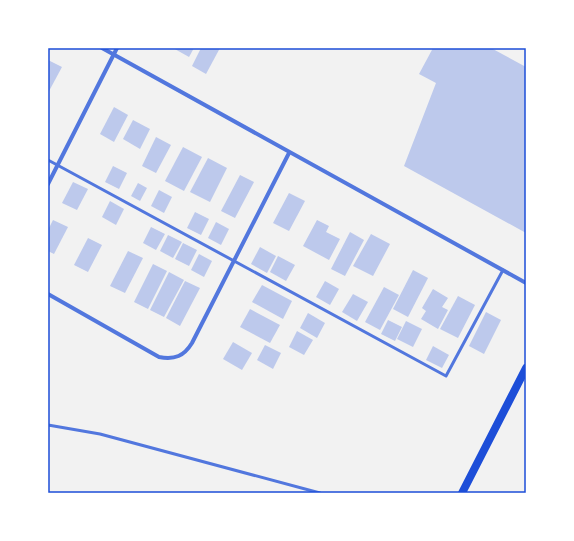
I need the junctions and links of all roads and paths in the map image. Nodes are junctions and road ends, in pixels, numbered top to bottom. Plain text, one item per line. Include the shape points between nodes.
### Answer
1 (102, 48) edge
2 (117, 48) edge
3 (114, 54) junction
4 (289, 153) junction
5 (48, 160) edge
6 (58, 165) junction
7 (48, 184) edge
8 (234, 260) junction
9 (503, 270) junction
10 (526, 283) edge
11 (48, 294) edge
12 (526, 368) edge
13 (48, 425) edge
14 (320, 493) edge
15 (462, 493) edge

1 - 3 street
2 - 3 street
3 - 4 street
3 - 6 street
4 - 8 street
4 - 9 street
5 - 6 lane
6 - 7 street
6 - 8 lane
8 - 9 lane via 446,376
8 - 11 street via 192,343 186,352 168,359 159,357
9 - 10 street
12 - 15 main road
13 - 14 lane via 100,434

